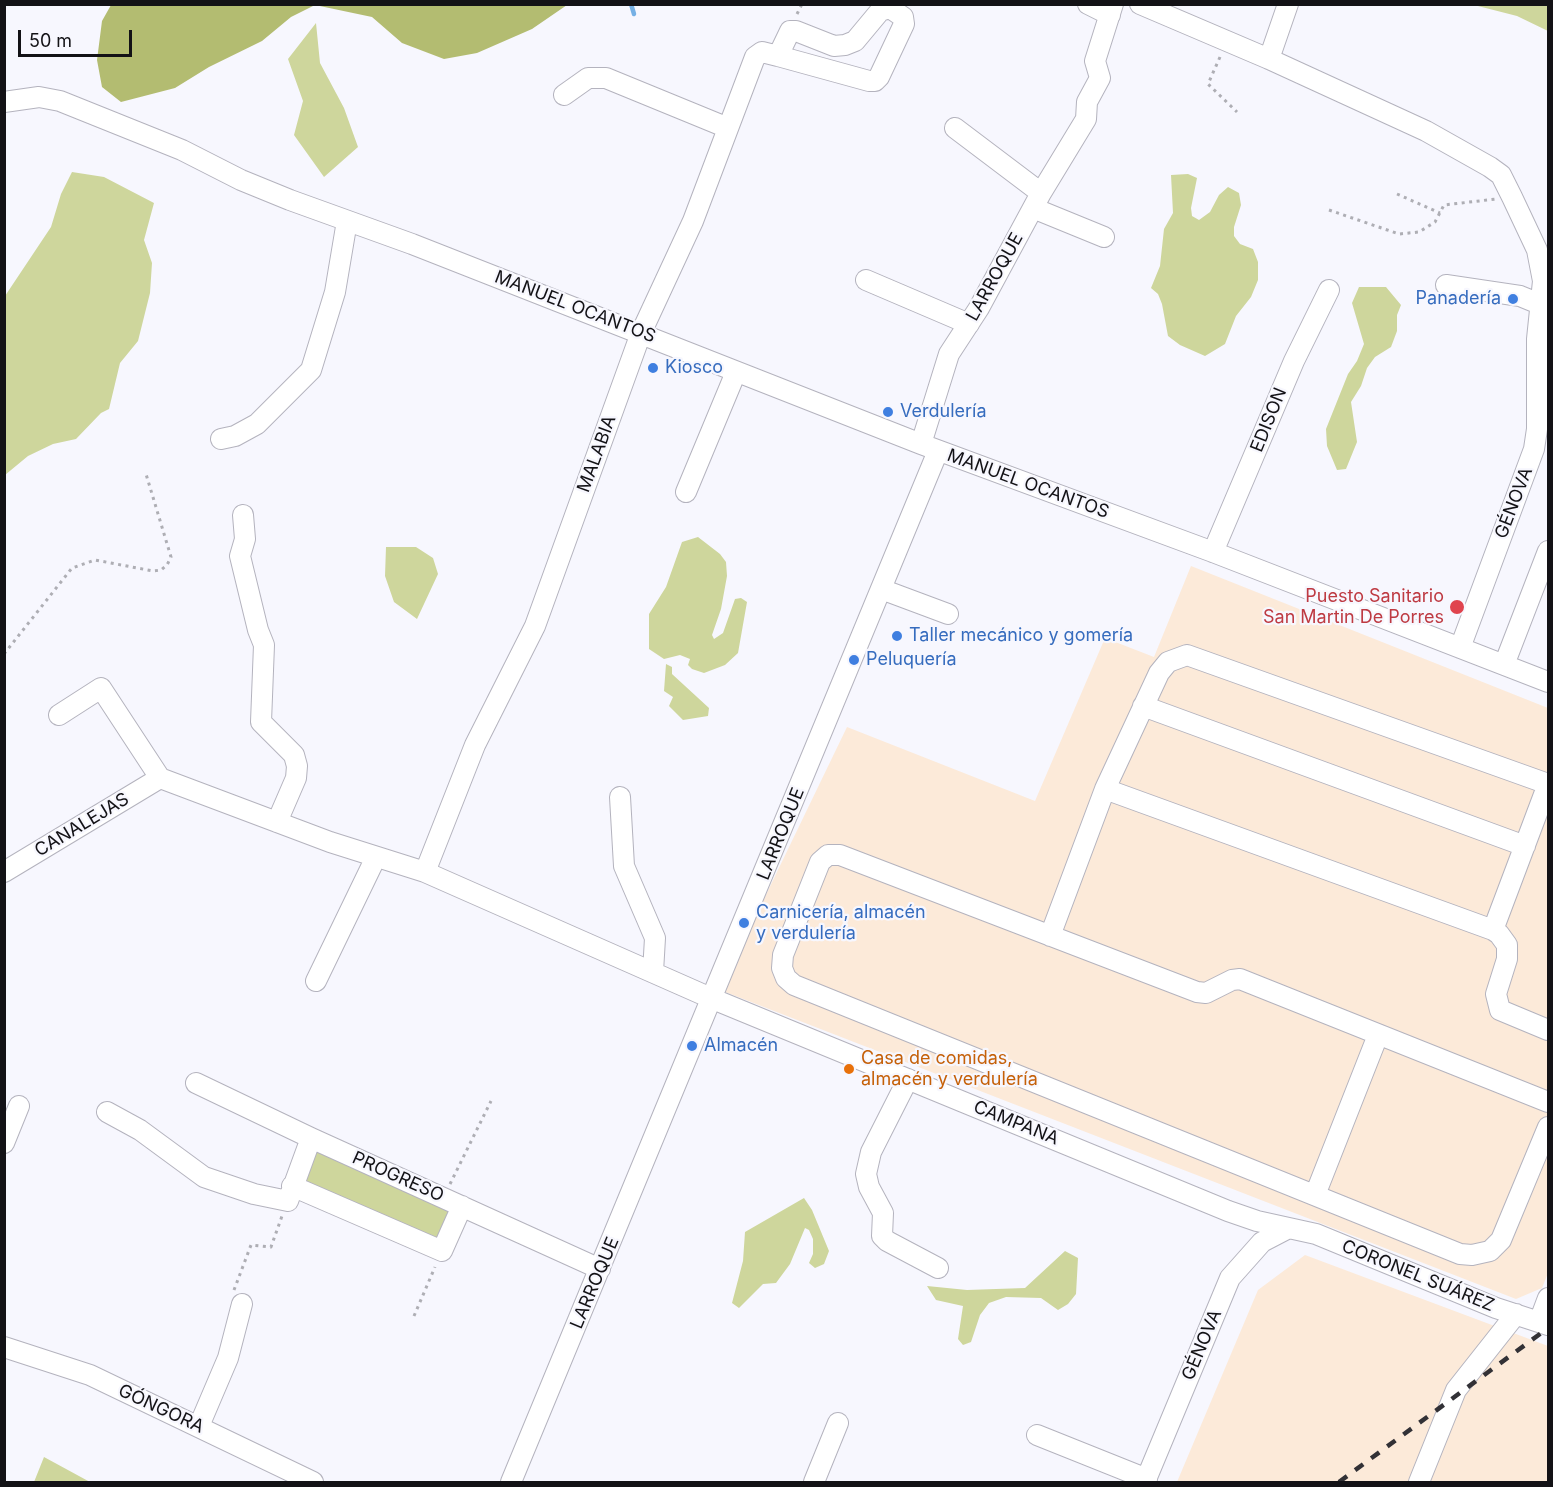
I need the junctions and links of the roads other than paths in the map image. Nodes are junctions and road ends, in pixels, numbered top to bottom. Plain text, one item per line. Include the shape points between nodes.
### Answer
1 (1088, 4) edge
2 (1140, 4) edge
3 (1288, 4) edge
4 (1111, 10) edge
5 (778, 56) junction
6 (1269, 59) junction
7 (564, 94) dead end
8 (4, 102) edge
9 (728, 128) junction
10 (955, 128) dead end
11 (1037, 200) junction
12 (348, 220) junction
13 (1104, 237) dead end
14 (1543, 249) edge
15 (866, 280) dead end
16 (1546, 281) edge
17 (1446, 285) dead end
18 (1329, 290) dead end
19 (1542, 304) junction
20 (969, 324) junction
21 (641, 333) junction
22 (736, 372) junction
23 (221, 439) dead end
24 (929, 448) junction
25 (686, 492) dead end
26 (243, 515) dead end
27 (1548, 551) edge
28 (1214, 552) junction
29 (881, 589) junction
30 (948, 614) dead end
31 (1460, 648) junction
32 (1503, 665) junction
33 (1548, 682) edge
34 (1143, 706) junction
35 (59, 715) dead end
36 (160, 778) junction
37 (1105, 789) junction
38 (620, 797) dead end
39 (277, 822) junction
40 (1525, 846) junction
41 (376, 857) junction
42 (4, 872) edge
43 (424, 872) junction
44 (1493, 930) junction
45 (1050, 936) junction
46 (653, 972) junction
47 (316, 981) dead end
48 (713, 999) junction
49 (1548, 1030) edge
50 (1378, 1035) junction
51 (908, 1079) junction
52 (196, 1083) dead end
53 (1548, 1102) edge
54 (19, 1106) dead end
55 (107, 1112) dead end
56 (1548, 1127) edge
57 (311, 1138) junction
58 (4, 1143) edge
59 (290, 1193) junction
60 (1315, 1195) junction
61 (462, 1206) junction
62 (1287, 1229) junction
63 (938, 1268) dead end
64 (600, 1269) junction
65 (1548, 1298) edge
66 (242, 1304) road end
67 (1516, 1314) junction
68 (1544, 1324) edge
69 (4, 1347) edge
70 (838, 1424) dead end
71 (199, 1426) junction
72 (1037, 1435) dead end
73 (1146, 1481) edge
74 (313, 1482) edge
75 (511, 1482) edge
76 (814, 1482) edge
77 (1419, 1482) edge

1 - 4 street
2 - 6 street, GÉNOVA
3 - 6 street
4 - 11 street, LARROQUE via 1095,61 1100,78 1087,102 1086,118
5 - 5 street, MALABIA via 875,81 904,24 903,17 890,9 880,11 855,41 845,45 834,46 790,32
5 - 9 street, MALABIA via 762,52 755,57
6 - 14 street, GÉNOVA via 1426,130 1490,166 1501,175
7 - 9 street via 588,78 606,78
8 - 12 street, MANUEL OCANTOS via 39,97 60,101 182,150 251,184
9 - 21 street, MALABIA via 693,221
10 - 11 street
11 - 13 street
11 - 20 street, LARROQUE
12 - 21 street, MANUEL OCANTOS
12 - 23 street via 336,292 311,370 268,416 234,436
14 - 16 street, GÉNOVA
15 - 20 street
16 - 19 street, GÉNOVA
17 - 19 street via 1520,296
18 - 28 street, EDISON via 1294,361
19 - 31 street, GÉNOVA via 1537,339 1534,449
20 - 24 street, LARROQUE via 950,354
21 - 22 street, MANUEL OCANTOS
21 - 43 street, MALABIA via 535,626 475,745
22 - 24 street, MANUEL OCANTOS
22 - 25 street
24 - 28 street, MANUEL OCANTOS
24 - 29 street, LARROQUE
26 - 39 street via 245,539 240,556 264,645 261,722 294,755 297,766 296,778
27 - 32 street
28 - 31 street, MANUEL OCANTOS
29 - 30 street
29 - 48 street, LARROQUE
31 - 32 street, MANUEL OCANTOS
32 - 33 street, MANUEL OCANTOS
34 - 37 street
34 - 40 street
34 - 40 street via 1168,662 1187,655 1538,780 1548,784
35 - 36 street via 101,688
36 - 39 street, CAMPANA
36 - 42 street, CANALEJAS
37 - 44 street
37 - 45 street
38 - 46 street via 624,866 653,930
39 - 41 street, CAMPANA
40 - 44 street
41 - 43 street, CAMPANA
41 - 47 street
43 - 46 street, CAMPANA
44 - 49 street via 1507,945 1507,959 1496,994 1500,1010
45 - 50 street via 1197,992 1206,993 1240,979
45 - 60 street via 840,855 828,855 820,862 783,955 782,968 794,985
46 - 48 street, CAMPANA
48 - 51 street, CAMPANA
48 - 64 street, LARROQUE
50 - 53 street
50 - 60 street
51 - 62 street, CAMPANA via 1228,1211
51 - 63 street via 871,1152 866,1174 883,1213 882,1236
52 - 57 street, PROGRESO
54 - 58 street
55 - 59 street via 140,1130 204,1177 254,1194
56 - 60 street via 1501,1240 1490,1251 1472,1256 1460,1254
57 - 59 street
57 - 61 street, PROGRESO
59 - 61 street via 442,1251
61 - 64 street, PROGRESO
62 - 67 street, CORONEL SUÁREZ via 1316,1234
62 - 73 street, GÉNOVA via 1262,1242 1230,1278
64 - 75 street, LARROQUE
65 - 68 street
66 - 71 street via 228,1358
67 - 68 street, CORONEL SUÁREZ
67 - 77 street via 1456,1390
69 - 71 street, GÓNGORA via 90,1375
70 - 76 street
71 - 74 street, GÓNGORA
72 - 73 street

